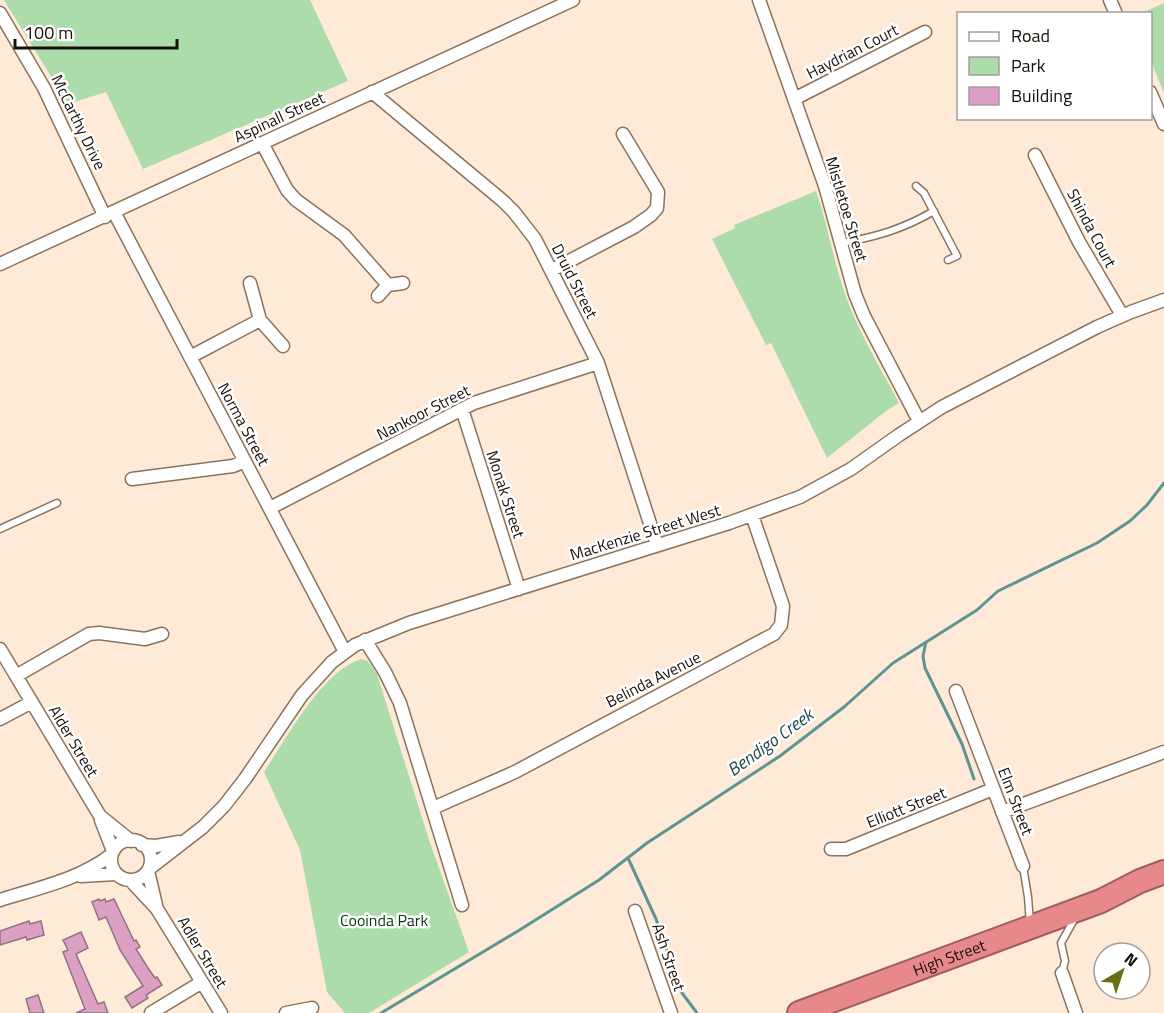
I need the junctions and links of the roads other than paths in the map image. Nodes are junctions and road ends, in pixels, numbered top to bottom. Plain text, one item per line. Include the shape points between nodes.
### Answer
1 (573, 0) edge
2 (759, 0) edge
3 (0, 13) edge
4 (925, 32) dead end
5 (372, 92) junction
6 (1152, 97) edge
7 (794, 99) junction
8 (1164, 124) edge
9 (623, 134) dead end
10 (262, 144) junction
11 (1035, 155) dead end
12 (916, 186) dead end
13 (934, 211) junction
14 (110, 214) junction
15 (840, 243) junction
16 (948, 260) dead end
17 (0, 264) edge
18 (552, 270) junction
19 (250, 283) dead end
20 (403, 283) dead end
21 (388, 285) junction
22 (378, 296) dead end
23 (1164, 300) edge
24 (1122, 315) junction
25 (260, 320) junction
26 (283, 346) dead end
27 (190, 357) junction
28 (598, 363) junction
29 (462, 409) junction
30 (919, 421) junction
31 (245, 461) junction
32 (132, 479) dead end
33 (57, 503) dead end
34 (270, 508) junction
35 (752, 515) junction
36 (0, 529) edge
37 (657, 545) junction
38 (519, 589) junction
39 (162, 634) dead end
40 (365, 640) junction
41 (0, 649) edge
42 (345, 652) junction
43 (16, 676) junction
44 (956, 691) dead end
45 (32, 702) junction
46 (0, 719) edge
47 (1164, 752) edge
48 (993, 789) junction
49 (433, 807) junction
50 (1002, 812) junction
51 (100, 816) junction
52 (183, 841) junction
53 (136, 843) junction
54 (831, 849) dead end
55 (112, 853) junction
56 (1023, 866) joint
57 (149, 869) junction
58 (1164, 872) edge
59 (116, 874) junction
60 (74, 877) junction
61 (130, 880) junction
62 (1164, 886) edge
63 (0, 900) edge
64 (462, 904) dead end
65 (1091, 905) junction
66 (157, 909) junction
67 (635, 911) dead end
68 (1031, 927) junction
69 (1062, 973) joint
70 (202, 982) junction
71 (312, 1008) dead end
72 (152, 1013) edge
73 (221, 1013) edge
74 (286, 1013) edge
75 (671, 1013) edge
76 (800, 1013) edge
77 (1076, 1013) edge

1 - 5 street, Aspinall Street
2 - 7 street, Mistletoe Street
3 - 14 street, McCarthy Drive
4 - 7 street, Haydrian Court
5 - 10 street, Aspinall Street
5 - 18 street, Druid Street via 514,212
6 - 8 street
7 - 15 street, Mistletoe Street via 825,186
9 - 18 street via 658,192 657,208 634,227
10 - 14 street, Aspinall Street
10 - 21 street via 296,201 344,235
11 - 24 street, Shinda Court
12 - 13 lane
13 - 15 lane via 882,235
13 - 16 lane via 957,256
14 - 17 street, Aspinall Street
14 - 27 street, Norma Street
15 - 30 street, Mistletoe Street via 864,316
18 - 28 street, Druid Street
19 - 25 street
20 - 21 street
21 - 22 street
23 - 24 street, MacKenzie Street West
24 - 30 street, MacKenzie Street West
25 - 26 street
25 - 27 street
27 - 31 street, Norma Street
28 - 29 street, Nankoor Street
28 - 37 street, Druid Street
29 - 34 street, Nankoor Street
29 - 38 street, Monak Street
30 - 35 street, MacKenzie Street West via 829,482
31 - 32 street via 233,466
31 - 34 street, Norma Street
33 - 36 lane
34 - 42 street, Norma Street
35 - 37 street, MacKenzie Street West
35 - 49 street, Belinda Avenue via 783,606 782,625 774,634 515,772
37 - 38 street, MacKenzie Street West
38 - 40 street, MacKenzie Street West
39 - 43 street via 146,639 88,634
40 - 42 street, MacKenzie Street West
40 - 49 street via 400,703
41 - 43 street, Alder Street
42 - 52 street, MacKenzie Street West via 302,695 224,807
43 - 45 street, Alder Street
44 - 48 street, Elm Street
45 - 46 street
45 - 51 street, Alder Street
47 - 50 street
48 - 50 street, Elm Street
48 - 54 street, Elliott Street via 846,849
49 - 64 street
50 - 56 street, Elm Street
51 - 53 street, Alder Street
51 - 55 street
52 - 53 street, MacKenzie Street West via 161,845
52 - 57 street, MacKenzie Street West
53 - 55 street via 122,842
53 - 57 street via 151,855
55 - 59 street via 111,865
55 - 60 street
56 - 68 lane, Elm Street
57 - 61 street via 140,878
57 - 66 street, Adler Street
58 - 65 highway, High Street
59 - 60 street
59 - 61 street
60 - 63 street
61 - 66 street, Adler Street
62 - 65 highway, High Street
65 - 68 highway, High Street
65 - 69 lane via 1062,938
66 - 70 street, Adler Street
67 - 75 street, Ash Street
68 - 76 highway, High Street
69 - 77 street
70 - 72 street
70 - 73 street, Adler Street
71 - 74 street

